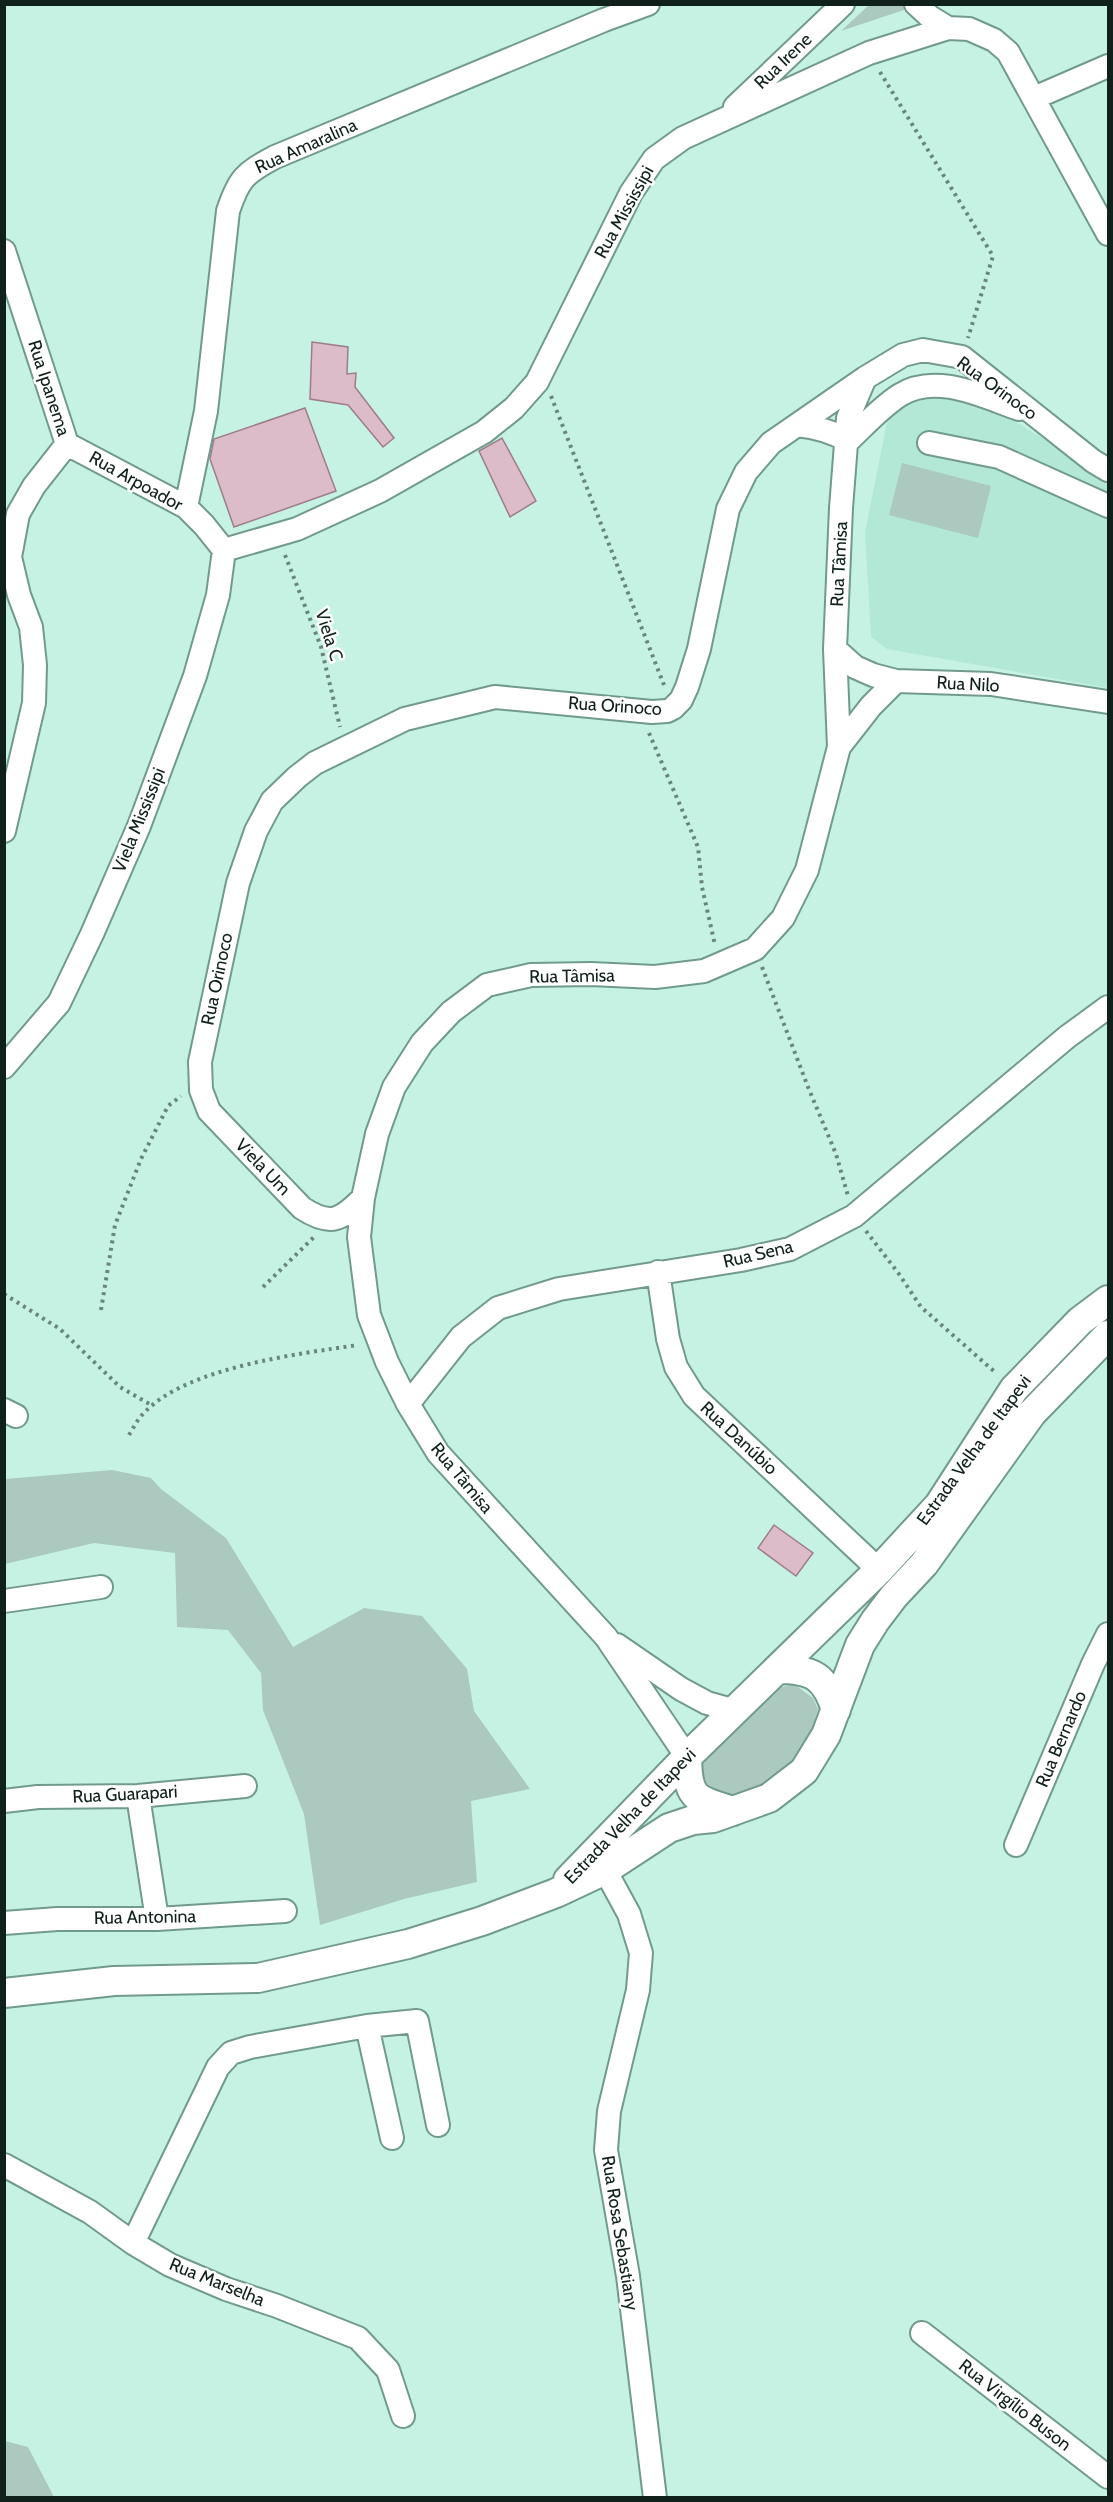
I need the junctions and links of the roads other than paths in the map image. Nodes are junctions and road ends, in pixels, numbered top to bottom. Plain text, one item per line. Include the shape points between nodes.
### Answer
1 (648, 4) edge
2 (843, 4) edge
3 (916, 4) edge
4 (603, 12) edge
5 (948, 28) junction
6 (1108, 66) edge
7 (1034, 98) junction
8 (724, 118) junction
9 (1108, 234) edge
10 (4, 250) edge
11 (865, 378) junction
12 (1035, 415) junction
13 (797, 425) junction
14 (848, 441) junction
15 (929, 443) dead end
16 (68, 444) junction
17 (1108, 470) edge
18 (1108, 506) edge
19 (186, 507) junction
20 (224, 550) junction
21 (835, 649) junction
22 (896, 681) junction
23 (1108, 702) edge
24 (839, 747) junction
25 (4, 831) edge
26 (1108, 1007) edge
27 (4, 1067) edge
28 (200, 1071) joint
29 (363, 1198) junction
30 (658, 1272) junction
31 (1108, 1300) edge
32 (1108, 1335) edge
33 (408, 1404) junction
34 (879, 1570) junction
35 (101, 1587) dead end
36 (4, 1601) edge
37 (1108, 1634) edge
38 (606, 1637) junction
39 (778, 1669) junction
40 (735, 1710) junction
41 (836, 1710) junction
42 (687, 1756) junction
43 (245, 1786) dead end
44 (138, 1796) junction
45 (4, 1801) edge
46 (733, 1811) junction
47 (1016, 1845) dead end
48 (605, 1870) junction
49 (556, 1893) junction
50 (285, 1911) dead end
51 (157, 1919) junction
52 (4, 1923) edge
53 (4, 1993) edge
54 (367, 2026) junction
55 (438, 2125) dead end
56 (392, 2138) dead end
57 (4, 2165) edge
58 (133, 2243) junction
59 (922, 2333) dead end
60 (403, 2416) dead end
61 (1108, 2477) edge
62 (655, 2498) edge

1 - 4 street, Rua Amaralina
2 - 8 street, Rua Irene
3 - 5 street
4 - 19 street, Rua Amaralina via 249,171 236,188 228,211 206,411
5 - 7 street, Rua Mississipi via 969,29 994,40 1008,52
5 - 8 street, Rua Mississipi via 869,53
6 - 7 street
7 - 9 street, Rua Mississipi
8 - 20 street, Rua Mississipi via 683,138 654,159 631,193 542,374 514,408 484,432 380,491 297,529
10 - 16 street, Rua Ipanema
11 - 12 street, Rua Orinoco via 903,355 923,350 962,357
11 - 13 street, Rua Orinoco
11 - 14 street, Rua Tâmisa via 848,418
12 - 14 street via 949,387 924,386 901,394
12 - 17 street, Rua Orinoco
13 - 14 street via 818,428
13 - 28 street, Rua Orinoco via 771,443 746,472 728,509 699,649 687,687 673,708 640,711 495,697 405,719 315,763 272,801 256,831 238,883
14 - 21 street, Rua Tâmisa
15 - 18 street via 999,457
16 - 19 street, Rua Arpoador
16 - 25 street, Rua Ipanema via 34,486 18,514 10,557 31,627 35,665 34,703
19 - 20 street, Rua Arpoador
20 - 27 street, Viela Mississipi via 219,596 195,676 139,826 59,1003
21 - 22 street, Rua Nilo via 855,667
21 - 24 street, Rua Tâmisa
22 - 23 street, Rua Nilo via 991,684
22 - 24 street
24 - 29 street, Rua Tâmisa via 807,870 783,918 755,949 704,971 655,977 531,975 487,985 451,1012 422,1043 394,1087 377,1134
26 - 30 street, Rua Sena via 854,1216 790,1249
28 - 29 street, Viela Um via 201,1090 209,1111 302,1208 316,1217 332,1220 345,1216
29 - 33 street, Rua Tâmisa via 359,1237 369,1315
30 - 33 street, Rua Sena via 560,1289 498,1308 461,1338
30 - 34 street, Rua Danúbio via 676,1367 694,1396
31 - 34 main road, Estrada Velha de Itapevi via 1080,1321 1014,1389 939,1505
32 - 41 main road, Estrada Velha de Itapevi via 1032,1413 930,1556 874,1622 860,1645
33 - 38 street, Rua Tâmisa via 438,1453
34 - 39 main road, Estrada Velha de Itapevi
35 - 36 street
37 - 47 street, Rua Bernardo
38 - 40 street, Rua Tâmisa via 681,1689 707,1703
38 - 42 street, Rua Tâmisa
39 - 40 main road, Estrada Velha de Itapevi
39 - 41 main road via 795,1669 816,1676 831,1693
40 - 42 main road, Estrada Velha de Itapevi
41 - 46 main road, Estrada Velha de Itapevi via 804,1771 769,1798
42 - 46 main road via 688,1782 694,1794 702,1802
42 - 49 main road, Estrada Velha de Itapevi
43 - 44 street, Rua Guarapari
44 - 45 street, Rua Guarapari
44 - 51 street
46 - 48 main road, Estrada Velha de Itapevi via 669,1828
48 - 49 main road, Estrada Velha de Itapevi
48 - 62 street, Rua Rosa Sebastiany via 629,1914 641,1953 638,1989 609,2111 606,2150 628,2276
49 - 53 main road via 408,1944 258,1978 114,1981
50 - 51 street, Rua Antonina
51 - 52 street, Rua Antonina
54 - 55 street via 417,2021
54 - 56 street
54 - 58 street via 231,2053 218,2067
57 - 58 street, Rua Marselha via 90,2212
58 - 60 street, Rua Marselha via 170,2265 226,2289 358,2338 388,2370
59 - 61 street, Rua Virgílio Buson

